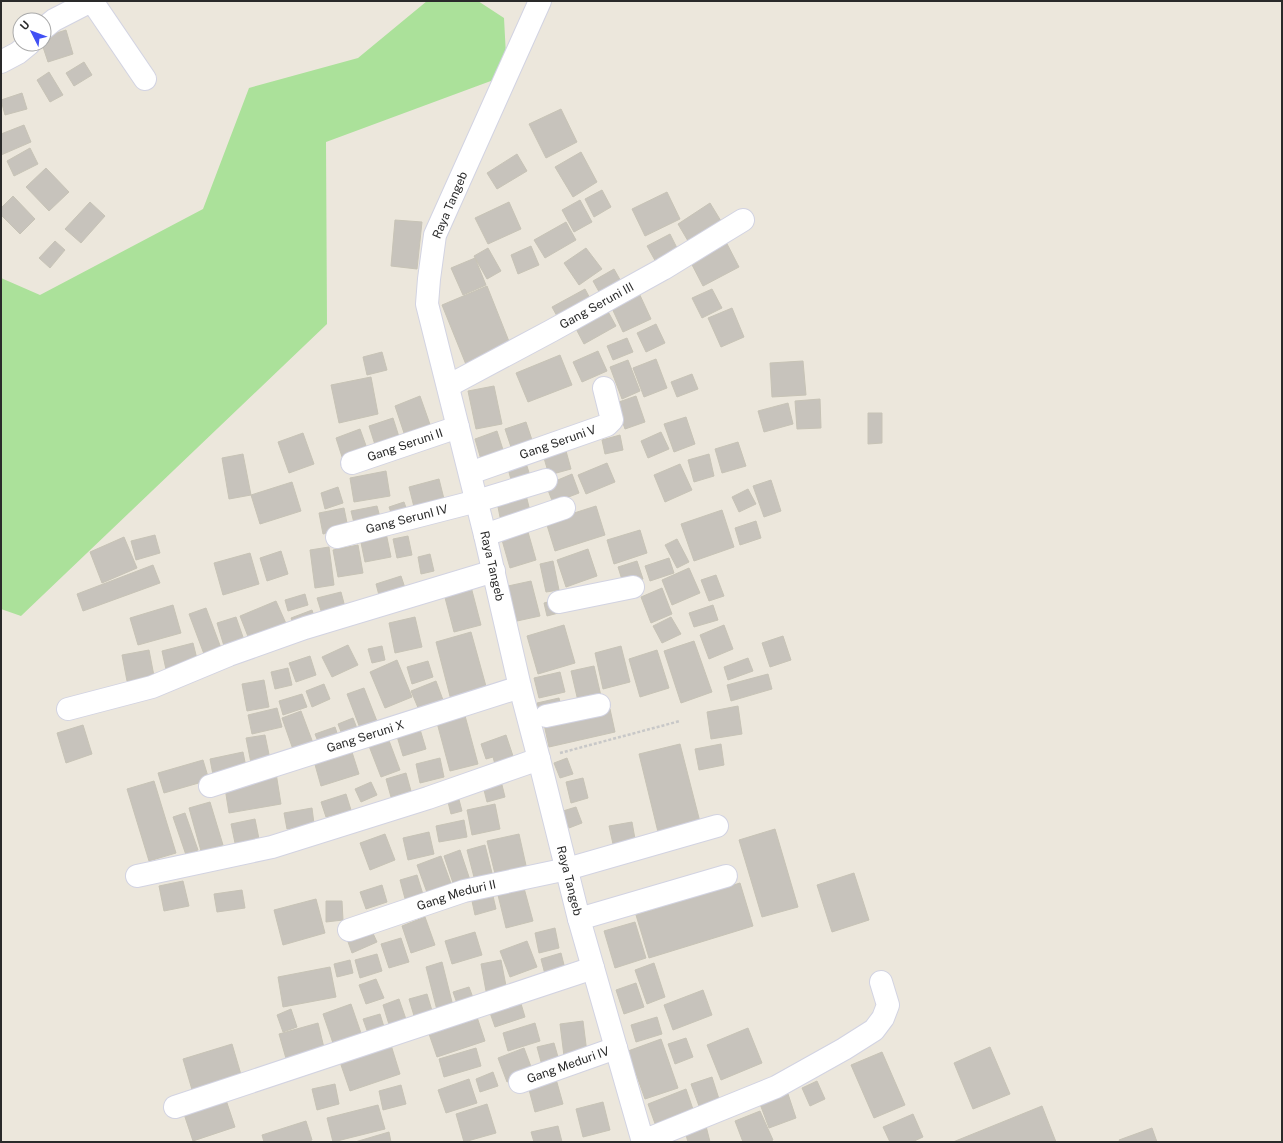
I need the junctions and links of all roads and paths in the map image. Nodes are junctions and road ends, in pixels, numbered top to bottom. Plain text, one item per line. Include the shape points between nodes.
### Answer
1 (92, 1) edge
2 (540, 1) edge
3 (52, 22) edge
4 (19, 52) edge
5 (1, 62) edge
6 (145, 79) dead end
7 (744, 220) dead end
8 (448, 386) junction
9 (604, 388) dead end
10 (458, 427) junction
11 (352, 463) dead end
12 (470, 474) junction
13 (546, 480) dead end
14 (476, 501) junction
15 (564, 508) dead end
16 (485, 535) junction
17 (337, 537) dead end
18 (494, 571) junction
19 (633, 587) dead end
20 (559, 602) dead end
21 (520, 687) junction
22 (598, 705) dead end
23 (68, 709) dead end
24 (546, 716) dead end
25 (680, 722) dead end
26 (539, 759) junction
27 (210, 786) dead end
28 (716, 826) dead end
29 (567, 869) junction
30 (137, 876) dead end
31 (726, 876) dead end
32 (579, 919) junction
33 (349, 930) dead end
34 (593, 968) junction
35 (881, 982) dead end
36 (616, 1048) junction
37 (520, 1082) dead end
38 (175, 1108) dead end
39 (643, 1142) edge

1 - 3 street
1 - 6 street
2 - 8 street, Raya Tangeb via 435,235 427,304
4 - 5 street
7 - 8 street, Gang Seruni III via 663,270
8 - 10 street, Raya Tangeb
9 - 12 street, Gang Seruni V via 612,420 607,425
10 - 11 street, Gang Seruni II
10 - 12 street, Raya Tangeb
12 - 14 street, Raya Tangeb
13 - 14 street, Gang SerunI IV
14 - 16 street, Raya Tangeb
14 - 17 street, Gang SerunI IV
15 - 16 street
16 - 18 street, Raya Tangeb
18 - 21 street, Raya Tangeb
18 - 23 street via 304,628 152,687
19 - 20 street
21 - 26 street, Raya Tangeb
21 - 27 street, Gang Seruni X
22 - 24 street
25 - 26 path
26 - 29 street, Raya Tangeb
26 - 30 street via 428,798 272,847
28 - 29 street, Gang Meduri II
29 - 32 street, Raya Tangeb
29 - 33 street, Gang Meduri II via 464,891
31 - 32 street
32 - 34 street, Raya Tangeb
34 - 36 street, Raya Tangeb
34 - 38 street
35 - 39 street via 888,1005 874,1030 776,1087
36 - 37 street, Gang Meduri IV
36 - 39 street, Raya Tangeb

